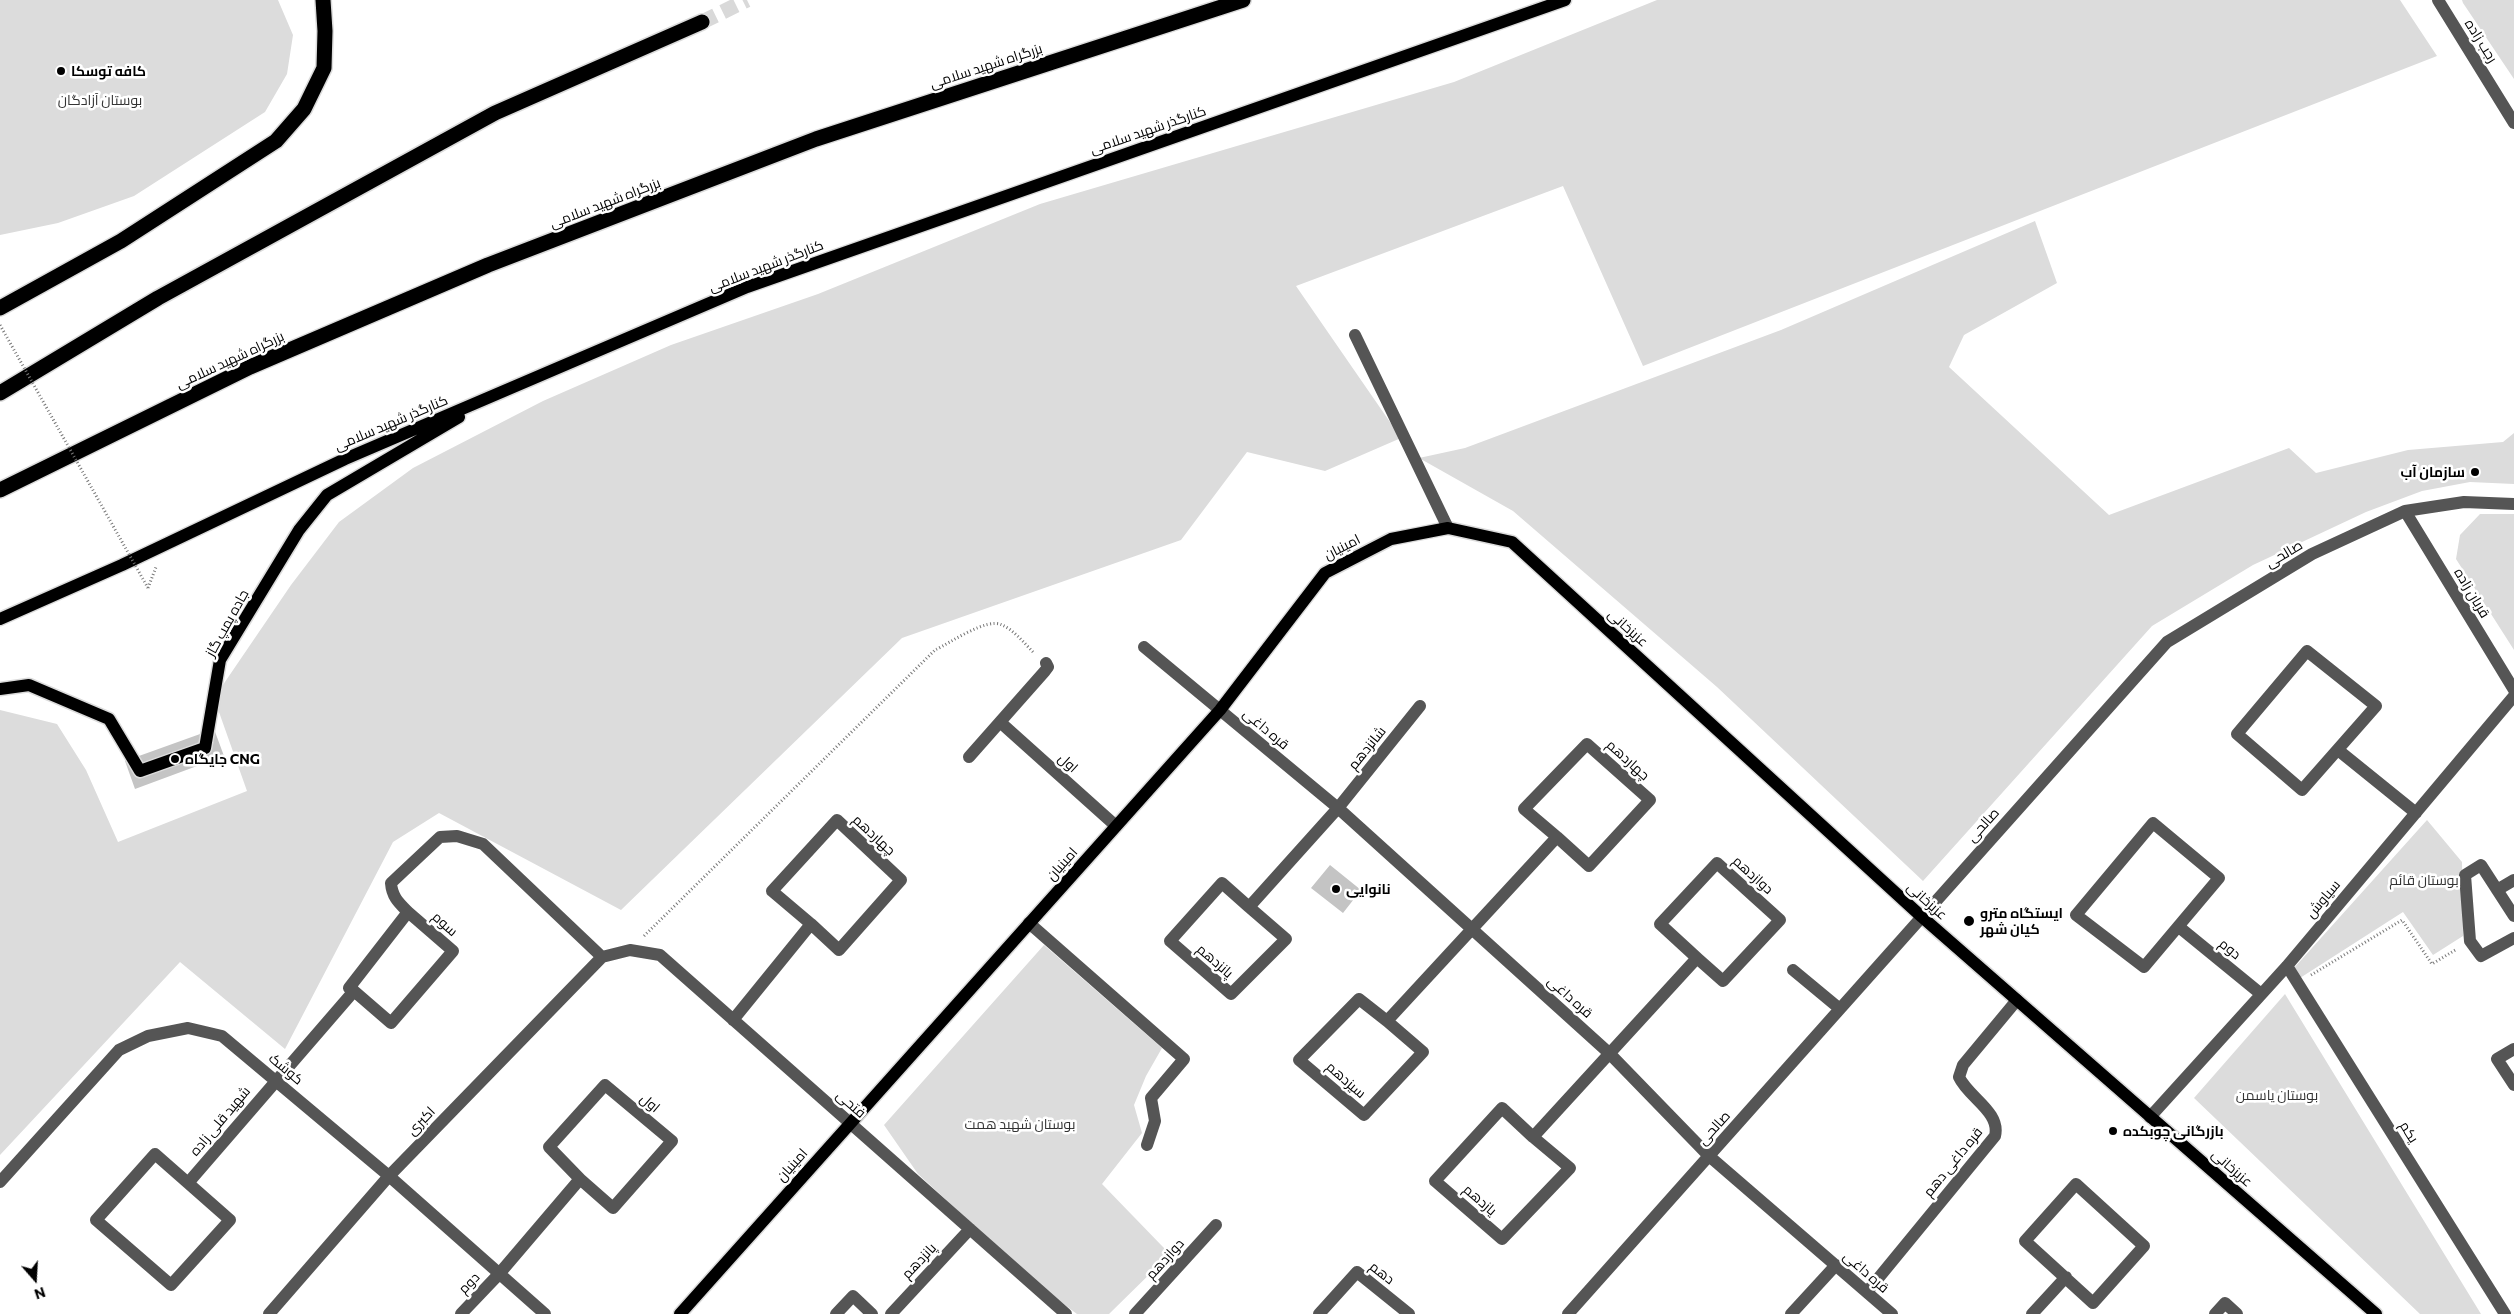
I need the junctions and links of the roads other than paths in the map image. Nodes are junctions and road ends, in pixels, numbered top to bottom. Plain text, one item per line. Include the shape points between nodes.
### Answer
1 (322, 0) edge
2 (1243, 0) edge
3 (1565, 0) edge
4 (2438, 0) edge
5 (702, 22) tunnel mouth
6 (2514, 123) edge
7 (0, 308) edge
8 (1355, 335) dead end
9 (506, 390) junction
10 (0, 393) edge
11 (0, 490) edge
12 (2514, 504) edge
13 (2405, 511) junction
14 (1448, 528) junction
15 (1512, 542) joint
16 (0, 618) edge
17 (1144, 647) dead end
18 (1046, 663) road end
19 (0, 689) edge
20 (2514, 690) edge
21 (2514, 696) edge
22 (1420, 706) dead end
23 (1220, 710) junction
24 (1000, 722) junction
25 (2338, 750) junction
26 (969, 757) dead end
27 (1338, 808) junction
28 (2416, 813) junction
29 (1116, 826) junction
30 (1557, 837) junction
31 (2514, 880) edge
32 (2497, 890) junction
33 (1248, 907) junction
34 (408, 912) junction
35 (2514, 916) edge
36 (1922, 917) junction
37 (1029, 923) junction
38 (811, 924) junction
39 (2179, 927) junction
40 (1471, 929) junction
41 (2514, 938) edge
42 (602, 957) junction
43 (1697, 958) junction
44 (2287, 966) junction
45 (1793, 970) dead end
46 (354, 991) junction
47 (2261, 994) junction
48 (2017, 1000) junction
49 (1840, 1009) junction
50 (732, 1020) junction
51 (1387, 1021) junction
52 (2514, 1049) edge
53 (1609, 1053) junction
54 (276, 1079) junction
55 (2514, 1085) edge
56 (2150, 1117) junction
57 (850, 1123) junction
58 (1533, 1138) junction
59 (1147, 1145) dead end
60 (1709, 1156) junction
61 (389, 1176) junction
62 (580, 1179) junction
63 (0, 1182) edge
64 (188, 1183) junction
65 (1216, 1225) dead end
66 (970, 1229) junction
67 (1836, 1265) junction
68 (499, 1274) junction
69 (2066, 1277) junction
70 (1866, 1292) junction
71 (268, 1314) edge
72 (461, 1314) edge
73 (545, 1314) edge
74 (680, 1314) edge
75 (836, 1314) edge
76 (872, 1314) edge
77 (891, 1314) edge
78 (1066, 1314) edge
79 (1135, 1314) edge
80 (1319, 1314) edge
81 (1409, 1314) edge
82 (1568, 1314) edge
83 (1791, 1314) edge
84 (1892, 1314) edge
85 (2032, 1314) edge
86 (2215, 1314) edge
87 (2237, 1314) edge
88 (2376, 1314) edge
89 (2505, 1314) edge

1 - 7 highway via 324,68 304,109 276,141 121,241
2 - 11 highway, بزرگراه شهید سلامی via 816,139 488,265 250,367
3 - 9 main road, کنارگذر شهید سلامی via 747,287
4 - 6 street, رجب زاده
5 - 10 highway via 495,113 158,298
8 - 14 street
9 - 16 main road, کنارگذر شهید سلامی via 345,458 122,565
9 - 19 main road, جاده پمپ گاز via 326,495 299,530 220,660 204,748 140,771 109,719 29,685
12 - 13 street, صالحی via 2464,502
13 - 20 street, قربان زاده
13 - 36 street, صالحی via 2312,554 2167,642
14 - 15 main road, امینیان
14 - 23 main road, امینیان via 1390,539 1325,573
15 - 36 main road, عزیزخانی
17 - 23 street, قره داغی
18 - 24 street via 1045,671
21 - 28 street, سیاوش
22 - 27 street, شانزدهم
23 - 27 street, قره داغی
23 - 29 main road, امینیان
24 - 26 street
24 - 29 street, اول
25 - 25 street via 2376,706 2307,651 2237,734 2302,790
25 - 28 street
27 - 33 street
27 - 40 street, قره داغی
28 - 44 street, سیاوش
29 - 37 main road, امینیان
30 - 30 street, چهاردهم via 1524,809 1588,744 1650,800 1590,866
30 - 40 street
31 - 32 street
32 - 35 street
32 - 41 street via 2481,865 2465,875 2470,941 2481,956
33 - 33 street, پانزدهم via 1286,939 1231,994 1170,941 1222,883
34 - 42 street via 397,902 391,883 440,838 457,836 483,844
34 - 46 street via 349,988
34 - 46 street, سوم via 453,952 391,1023
36 - 48 main road, عزیزخانی
36 - 49 street, صالحی
37 - 57 main road, امینیان
37 - 59 street via 1184,1060 1152,1098 1156,1120
38 - 38 street, چهاردهم via 839,950 901,880 837,820 772,891
38 - 50 street
39 - 39 street via 2144,968 2076,915 2153,823 2218,878
39 - 47 street, دوم
40 - 51 street
40 - 53 street, قره داغی
42 - 50 street, فتحی via 630,950 660,955
42 - 61 street, اکبری
43 - 43 street, دوازدهم via 1660,924 1717,863 1780,920 1723,980
43 - 53 street
44 - 47 street, سیاوش
44 - 89 street, یکم
45 - 49 street
46 - 54 street
47 - 56 street, سیاوش
48 - 56 main road, عزیزخانی
48 - 70 street, قره داغی دهم via 1964,1065 1959,1077 1963,1086 1994,1118 1995,1136
49 - 60 street, صالحی
50 - 57 street, فتحی
51 - 51 street, سیزدهم via 1423,1052 1364,1115 1299,1060 1359,999
52 - 55 street via 2497,1059
53 - 58 street
53 - 60 street, قره داغی
54 - 61 street, کوشک
54 - 63 street, کوشک via 222,1036 188,1028 148,1036 119,1050
54 - 64 street, شهید قلی زاده
56 - 88 main road, عزیزخانی
57 - 66 street, فتحی
57 - 74 main road, امینیان
58 - 58 street, یازدهم via 1570,1168 1502,1240 1435,1181 1502,1108
60 - 67 street, قره داغی
60 - 82 street, صالحی
61 - 68 street, کوشک
61 - 71 street, اکبری
62 - 62 street, اول via 548,1148 605,1085 672,1141 613,1208
62 - 68 street
64 - 64 street via 230,1220 171,1285 96,1220 155,1154
65 - 79 street, دوازدهم
66 - 77 street, پانزدهم
66 - 78 street, فتحی
67 - 70 street, قره داغی
67 - 83 street
68 - 72 street, دوم
68 - 73 street, کوشک
69 - 69 street via 2092,1303 2144,1246 2076,1184 2024,1241
69 - 85 street
70 - 84 street, قره داغی
75 - 76 street via 853,1296
80 - 81 street, دهم via 1357,1272
86 - 87 street via 2225,1303

